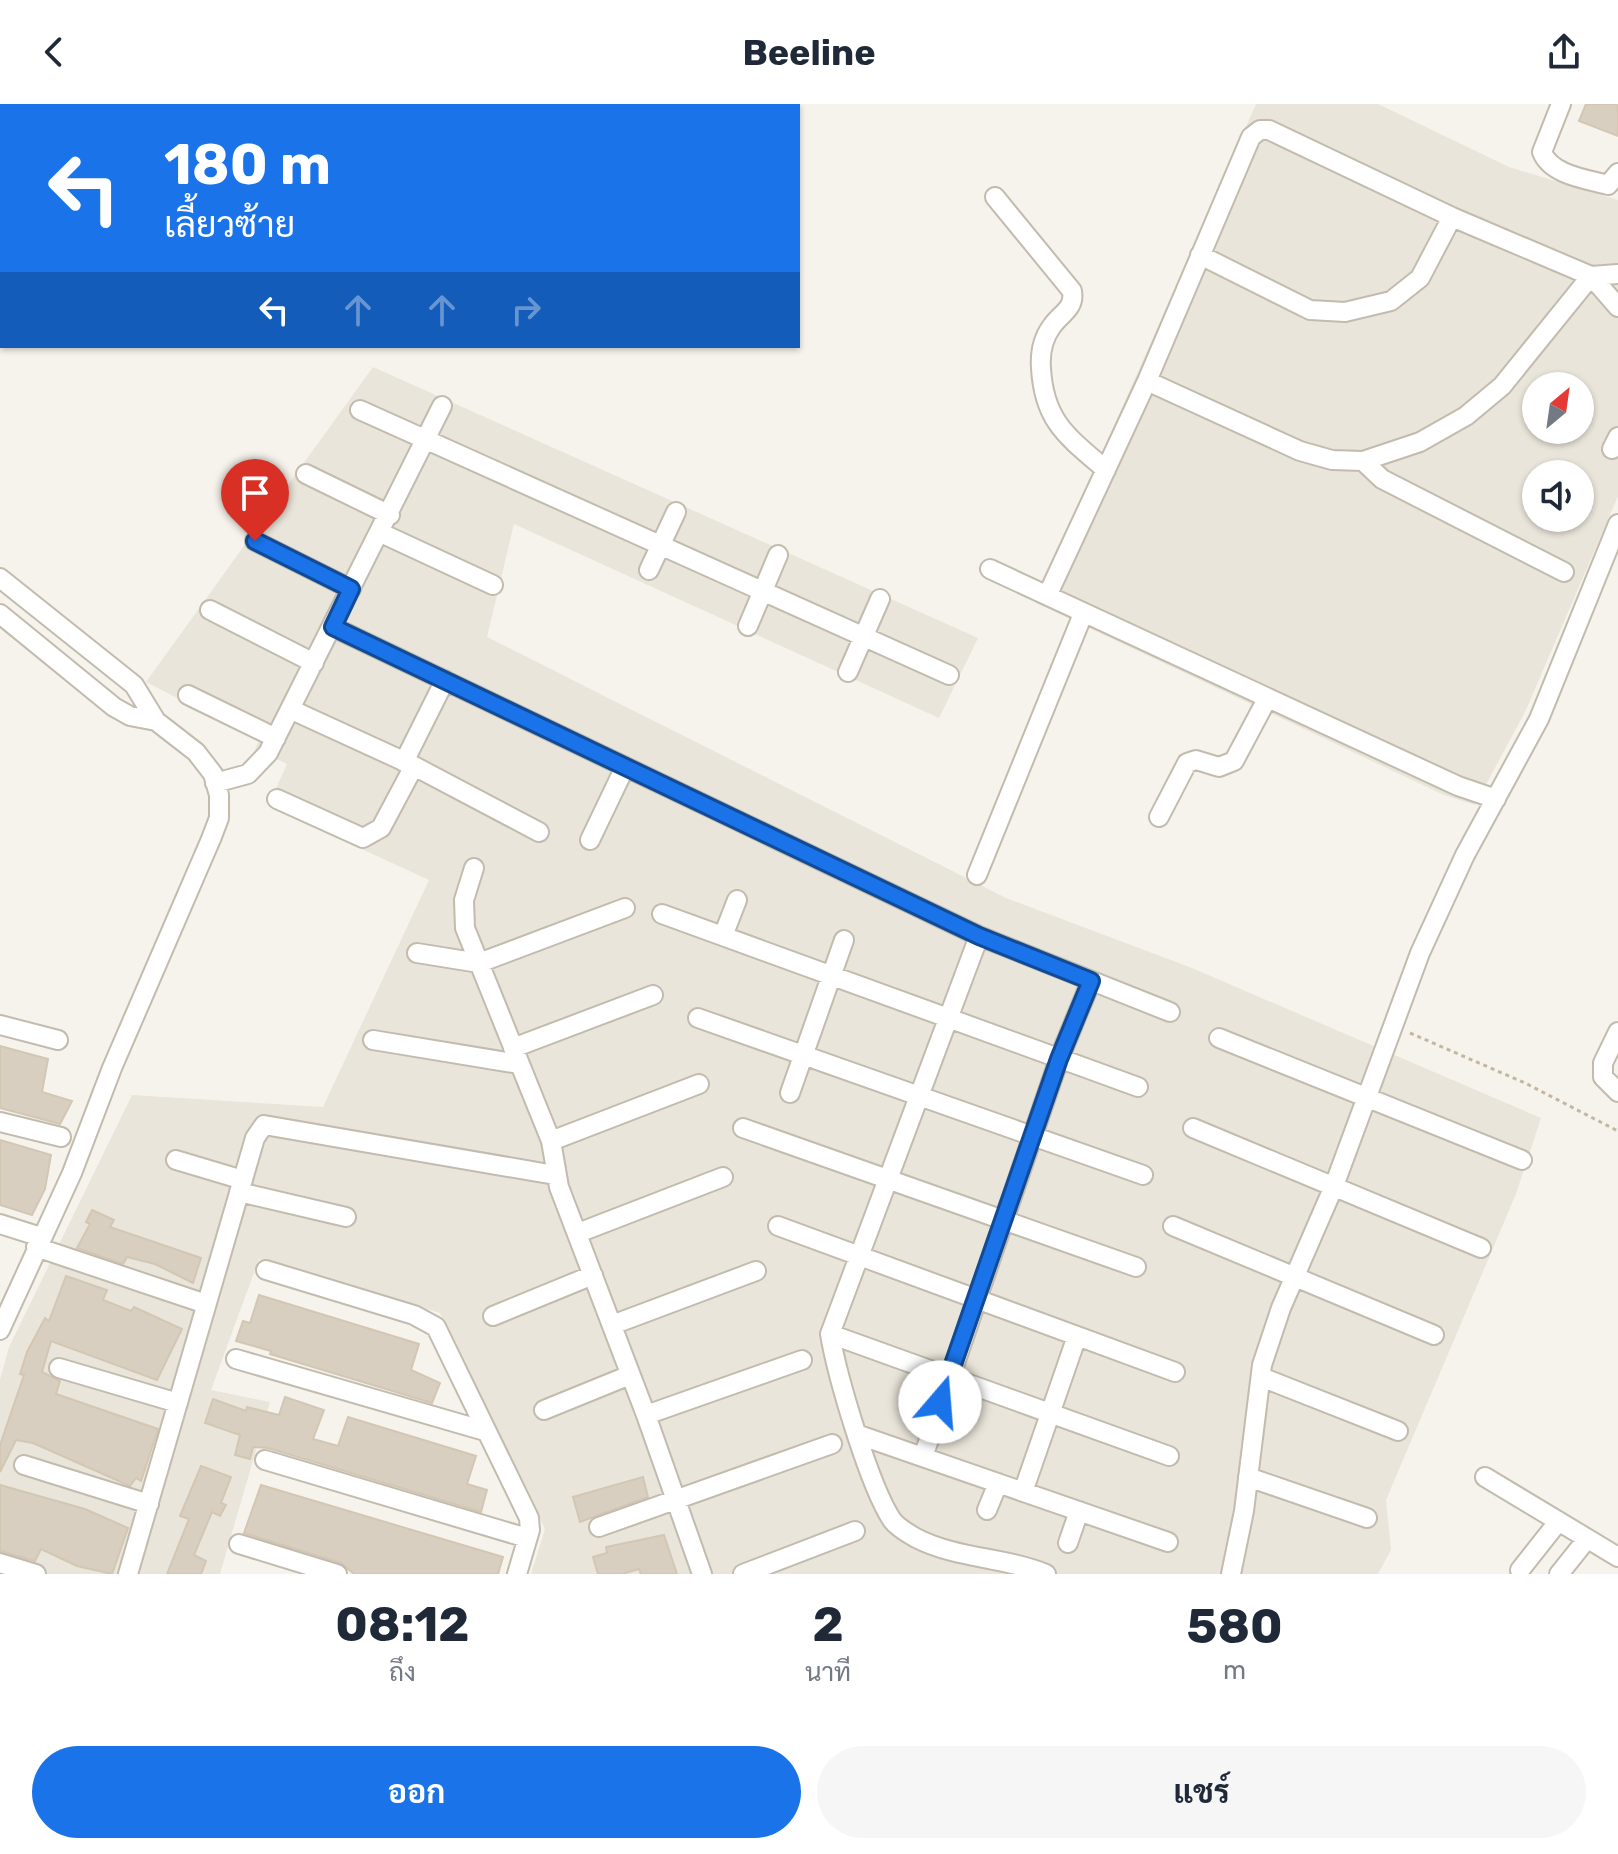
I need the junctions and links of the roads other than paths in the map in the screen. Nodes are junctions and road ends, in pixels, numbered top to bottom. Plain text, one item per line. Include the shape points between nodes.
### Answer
1 (1561, 104) edge
2 (1618, 173) edge
3 (995, 197) dead end
4 (1452, 217) junction
5 (1200, 255) junction
6 (1618, 274) edge
7 (1591, 276) junction
8 (1618, 307) edge
9 (1147, 381) junction
10 (442, 406) dead end
11 (360, 410) dead end
12 (424, 440) junction
13 (1363, 461) junction
14 (1106, 470) junction
15 (306, 474) dead end
16 (676, 512) dead end
17 (390, 515) junction
18 (1618, 524) edge
19 (381, 533) junction
20 (255, 541) dead end
21 (660, 546) junction
22 (778, 555) dead end
23 (990, 569) dead end
24 (649, 570) dead end
25 (1564, 572) dead end
26 (0, 578) edge
27 (493, 585) dead end
28 (351, 589) junction
29 (763, 592) junction
30 (1048, 594) junction
31 (880, 599) dead end
32 (210, 610) dead end
33 (0, 614) edge
34 (1083, 614) junction
35 (748, 626) dead end
36 (333, 627) junction
37 (863, 637) junction
38 (93, 654) junction
39 (314, 663) junction
40 (68, 670) junction
41 (848, 672) dead end
42 (949, 675) dead end
43 (445, 680) junction
44 (188, 695) dead end
45 (1267, 699) junction
46 (292, 710) junction
47 (156, 721) junction
48 (276, 738) junction
49 (409, 764) junction
50 (624, 769) junction
51 (215, 783) junction
52 (277, 799) dead end
53 (1496, 799) junction
54 (1159, 817) dead end
55 (539, 832) dead end
56 (590, 840) dead end
57 (474, 868) dead end
58 (977, 875) dead end
59 (737, 900) dead end
60 (625, 908) dead end
61 (662, 914) dead end
62 (723, 936) junction
63 (979, 936) junction
64 (844, 940) dead end
65 (417, 953) dead end
66 (479, 963) junction
67 (831, 977) junction
68 (1091, 981) junction
69 (653, 995) dead end
70 (1170, 1012) dead end
71 (698, 1018) dead end
72 (947, 1020) junction
73 (0, 1025) edge
74 (1618, 1032) edge
75 (1219, 1038) dead end
76 (58, 1040) dead end
77 (373, 1040) dead end
78 (516, 1056) junction
79 (804, 1056) junction
80 (1059, 1059) junction
81 (699, 1084) dead end
82 (1138, 1087) dead end
83 (1618, 1092) edge
84 (790, 1093) dead end
85 (918, 1097) junction
86 (1366, 1097) junction
87 (0, 1122) edge
88 (743, 1128) dead end
89 (1193, 1128) dead end
90 (61, 1137) dead end
91 (1034, 1137) junction
92 (551, 1141) junction
93 (176, 1160) dead end
94 (1522, 1160) dead end
95 (555, 1175) junction
96 (1143, 1175) dead end
97 (723, 1177) dead end
98 (887, 1180) junction
99 (241, 1186) junction
100 (1334, 1186) junction
101 (346, 1217) dead end
102 (1005, 1220) junction
103 (0, 1224) edge
104 (778, 1226) dead end
105 (1173, 1226) dead end
106 (578, 1233) junction
107 (39, 1242) junction
108 (1481, 1248) dead end
109 (859, 1256) junction
110 (1136, 1267) dead end
111 (266, 1270) dead end
112 (756, 1271) dead end
113 (593, 1275) junction
114 (1294, 1277) junction
115 (976, 1299) junction
116 (206, 1304) junction
117 (493, 1316) dead end
118 (612, 1325) junction
119 (0, 1330) edge
120 (830, 1334) junction
121 (1434, 1335) dead end
122 (1077, 1336) junction
123 (236, 1359) dead end
124 (802, 1360) dead end
125 (59, 1368) dead end
126 (1175, 1372) dead end
127 (948, 1374) junction
128 (630, 1375) junction
129 (1261, 1377) junction
130 (178, 1403) junction
131 (544, 1410) dead end
132 (1049, 1412) junction
133 (646, 1415) junction
134 (485, 1431) junction
135 (1398, 1431) dead end
136 (859, 1435) junction
137 (832, 1444) dead end
138 (1169, 1456) dead end
139 (923, 1457) junction
140 (265, 1460) dead end
141 (24, 1465) dead end
142 (1248, 1477) junction
143 (1485, 1477) dead end
144 (998, 1483) junction
145 (1023, 1492) junction
146 (675, 1501) junction
147 (149, 1504) junction
148 (987, 1510) dead end
149 (1079, 1511) junction
150 (1367, 1518) dead end
151 (1558, 1522) junction
152 (599, 1527) dead end
153 (855, 1531) dead end
154 (527, 1538) junction
155 (1587, 1539) junction
156 (1168, 1542) dead end
157 (1068, 1543) dead end
158 (239, 1544) dead end
159 (1618, 1557) edge
160 (0, 1563) edge
161 (1520, 1570) dead end
162 (1231, 1571) edge
163 (749, 1572) edge
164 (36, 1574) edge
165 (128, 1574) edge
166 (337, 1574) edge
167 (517, 1574) edge
168 (702, 1574) edge
169 (1046, 1574) edge
170 (1251, 1574) edge
171 (1559, 1574) edge

1 - 2 street via 1542,152 1546,162 1608,185
3 - 14 street via 1072,291 1069,309 1045,339 1042,392 1064,434
4 - 5 street via 1420,278 1391,301 1345,312 1310,310
4 - 5 street via 1260,130 1251,137
4 - 7 street
5 - 9 street
6 - 7 street
7 - 8 street
7 - 13 street via 1502,386 1466,416 1420,442
9 - 13 street via 1300,451
9 - 14 street
10 - 12 street
11 - 12 street
12 - 17 street
12 - 21 street
13 - 25 street via 1382,479
14 - 30 street
15 - 17 street
16 - 21 street
17 - 19 street
18 - 53 street via 1539,719
19 - 27 street
19 - 28 street
20 - 28 street
21 - 24 street
21 - 29 street
22 - 29 street
23 - 30 street
26 - 38 street
28 - 36 street
29 - 35 street
29 - 37 street
30 - 34 street
31 - 37 street
32 - 39 street
33 - 40 street
34 - 45 street
34 - 58 street
36 - 39 street
36 - 43 street
37 - 41 street
37 - 42 street
38 - 40 street
38 - 47 street via 134,685
39 - 46 street
40 - 47 street via 114,707
43 - 49 street
43 - 50 street
44 - 48 street
45 - 53 street
45 - 54 street via 1234,761 1219,767 1196,760 1187,763
46 - 48 street
46 - 49 street
47 - 51 street via 196,752
48 - 51 street via 248,774
49 - 52 street via 381,828 363,838
49 - 55 street
50 - 56 street
50 - 63 street
51 - 107 street via 219,818 211,839
53 - 86 street via 1420,953
57 - 66 street via 463,914
59 - 62 street
60 - 66 street
61 - 62 street
62 - 67 street
63 - 68 street
63 - 72 street
64 - 67 street
65 - 66 street
66 - 78 street
67 - 72 street
67 - 79 street
68 - 70 street
68 - 80 street
69 - 78 street
71 - 79 street
72 - 80 street
72 - 85 street
73 - 76 street
74 - 83 street via 1603,1063 1603,1077
75 - 86 street
77 - 78 street
78 - 92 street
79 - 84 street
79 - 85 street
80 - 82 street
80 - 91 street
81 - 92 street
85 - 91 street
85 - 98 street
86 - 94 street
86 - 100 street
87 - 90 street
88 - 98 street
89 - 100 street
91 - 96 street
91 - 102 street
92 - 95 street
93 - 99 street
95 - 99 street via 272,1124 258,1130
95 - 106 street
97 - 106 street
98 - 102 street
98 - 109 street
99 - 101 street
99 - 116 street
100 - 108 street
100 - 114 street
102 - 110 street
102 - 115 street
103 - 107 street
104 - 109 street
105 - 114 street
106 - 113 street
107 - 116 street
107 - 119 street
109 - 115 street
109 - 120 street
111 - 134 street via 427,1320 445,1342
112 - 118 street
113 - 117 street
113 - 118 street
114 - 121 street
114 - 129 street
115 - 122 street
115 - 127 street
116 - 130 street
118 - 128 street
120 - 127 street
120 - 136 street
122 - 126 street
122 - 132 street
123 - 134 street
124 - 133 street
125 - 130 street
127 - 132 street
127 - 139 street
128 - 131 street
128 - 133 street
129 - 135 street
129 - 142 street
130 - 147 street
132 - 138 street
132 - 145 street
133 - 146 street
134 - 154 street via 529,1518
136 - 139 street
136 - 169 street via 893,1522 940,1547
137 - 146 street
139 - 144 street
140 - 154 street
141 - 147 street
142 - 150 street
142 - 162 street
143 - 151 street
144 - 145 street
144 - 148 street
145 - 149 street
146 - 152 street
146 - 168 street
147 - 165 street
149 - 156 street
149 - 157 street
151 - 155 street
151 - 161 street
153 - 163 street
154 - 167 street
155 - 159 street
155 - 171 street
158 - 166 street
160 - 164 street
162 - 170 street

